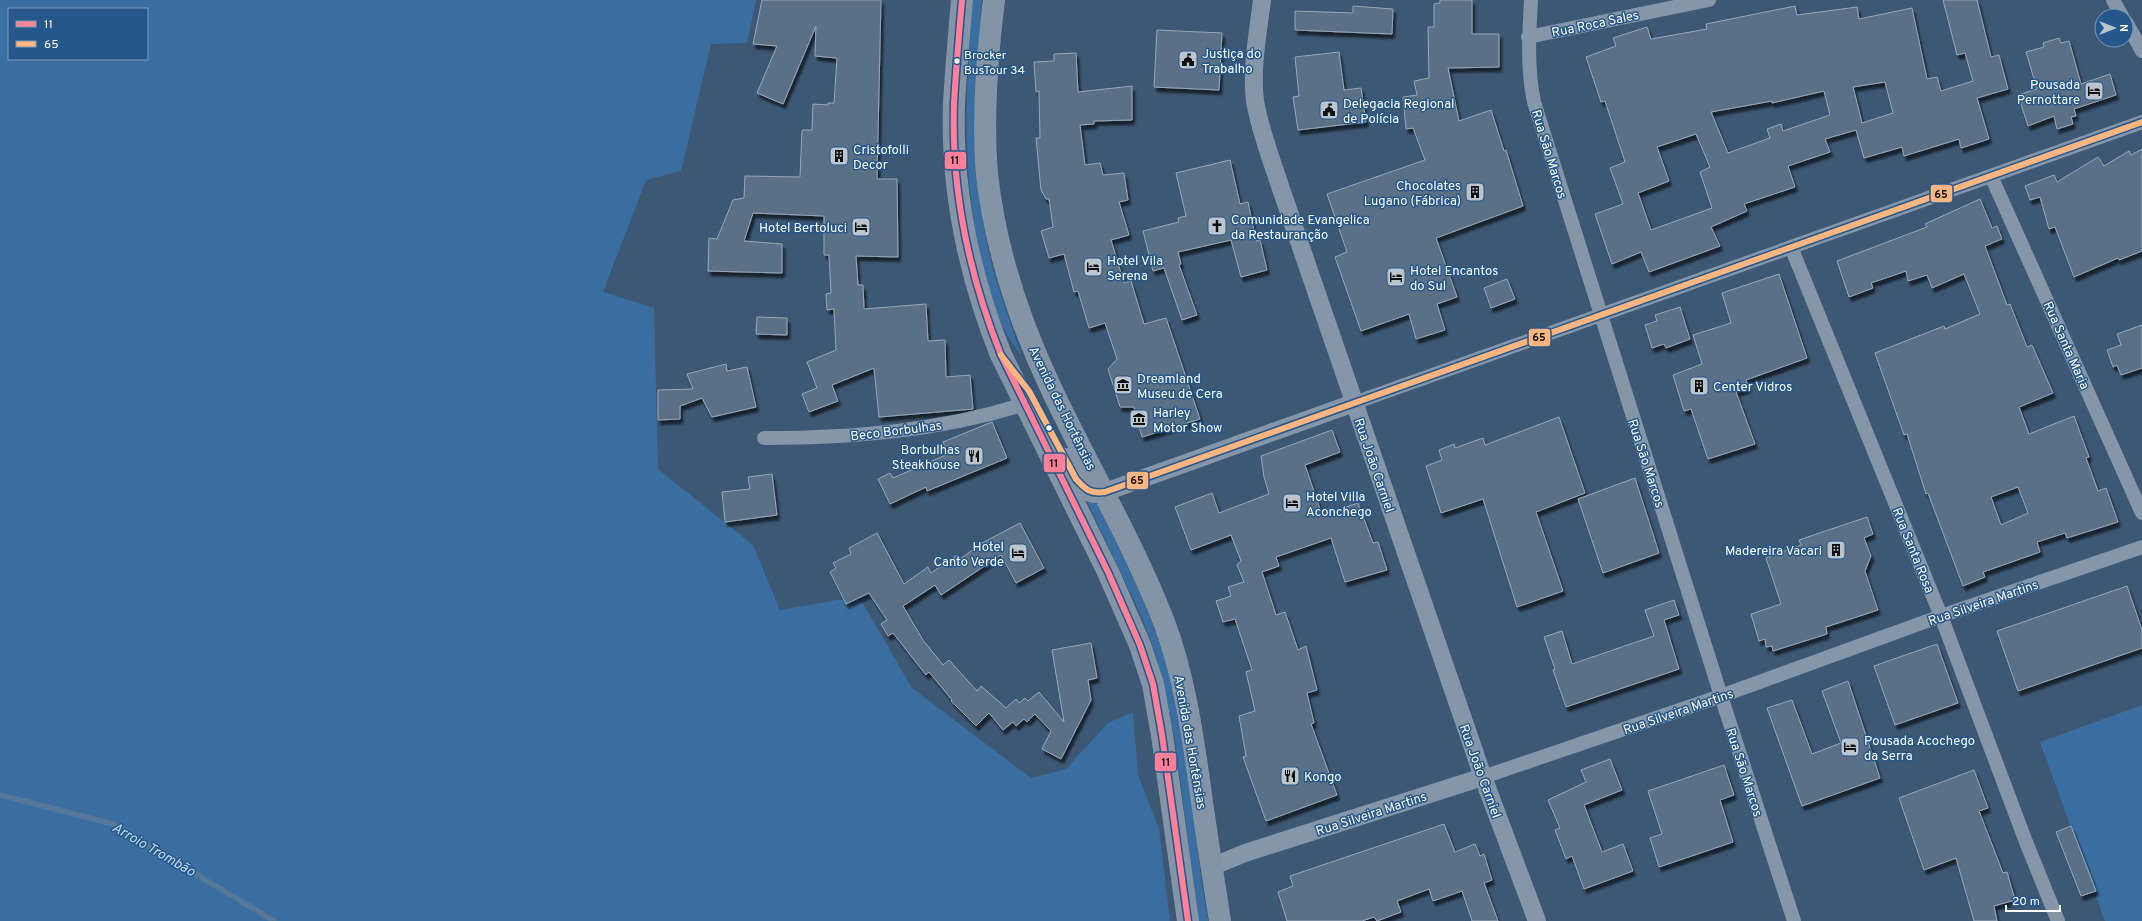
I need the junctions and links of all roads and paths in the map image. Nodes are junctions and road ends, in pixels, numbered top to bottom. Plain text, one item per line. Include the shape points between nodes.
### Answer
1 (962, 0) edge
2 (994, 0) edge
3 (1262, 0) edge
4 (1531, 0) edge
5 (1709, 0) edge
6 (2134, 36) edge
7 (1528, 37) junction
8 (2142, 51) edge
9 (2142, 122) edge
10 (1991, 176) junction
11 (1791, 247) junction
12 (1600, 315) junction
13 (1001, 355) junction
14 (1354, 403) junction
15 (1025, 404) junction
16 (764, 438) dead end
17 (1105, 492) junction
18 (2142, 513) edge
19 (2142, 547) edge
20 (1941, 616) junction
21 (1721, 696) junction
22 (1483, 777) junction
23 (1211, 866) junction
24 (1188, 921) edge
25 (1220, 921) edge
26 (1537, 921) edge
27 (1794, 921) edge
28 (2058, 921) edge

1 - 13 main road, Avenida das Hortênsias via 954,104 959,205 971,264 988,322
2 - 17 main road, Avenida das Hortênsias via 986,80 987,173 993,216 1023,320 1050,386
3 - 14 street, Rua João Carniel via 1255,61 1254,85 1257,108 1281,190
4 - 7 street, Rua São Marcos
5 - 7 street, Rua Roca Sales
6 - 8 street
7 - 12 street, Rua São Marcos via 1529,76 1534,102
9 - 10 street
10 - 11 street
10 - 18 street, Rua Santa Maria
11 - 12 street
11 - 20 street, Rua Santa Rosa
12 - 14 street
12 - 21 street, Rua São Marcos
13 - 15 main road, Avenida das Hortênsias
13 - 17 main road via 1029,392 1076,479 1086,491 1093,494
14 - 17 street
14 - 22 street, Rua João Carniel
15 - 16 street, Beco Borbulhas via 965,420 907,431 834,437
15 - 24 main road, Avenida das Hortênsias via 1108,572 1151,677 1162,735
17 - 23 main road, Avenida das Hortênsias via 1161,616 1178,667 1189,714
19 - 20 street, Rua Silveira Martins
20 - 21 street, Rua Silveira Martins
20 - 28 street, Rua Santa Rosa
21 - 22 street, Rua Silveira Martins
21 - 27 street, Rua São Marcos
22 - 23 street, Rua Silveira Martins
22 - 26 street, Rua João Carniel
23 - 25 main road, Avenida das Hortênsias

